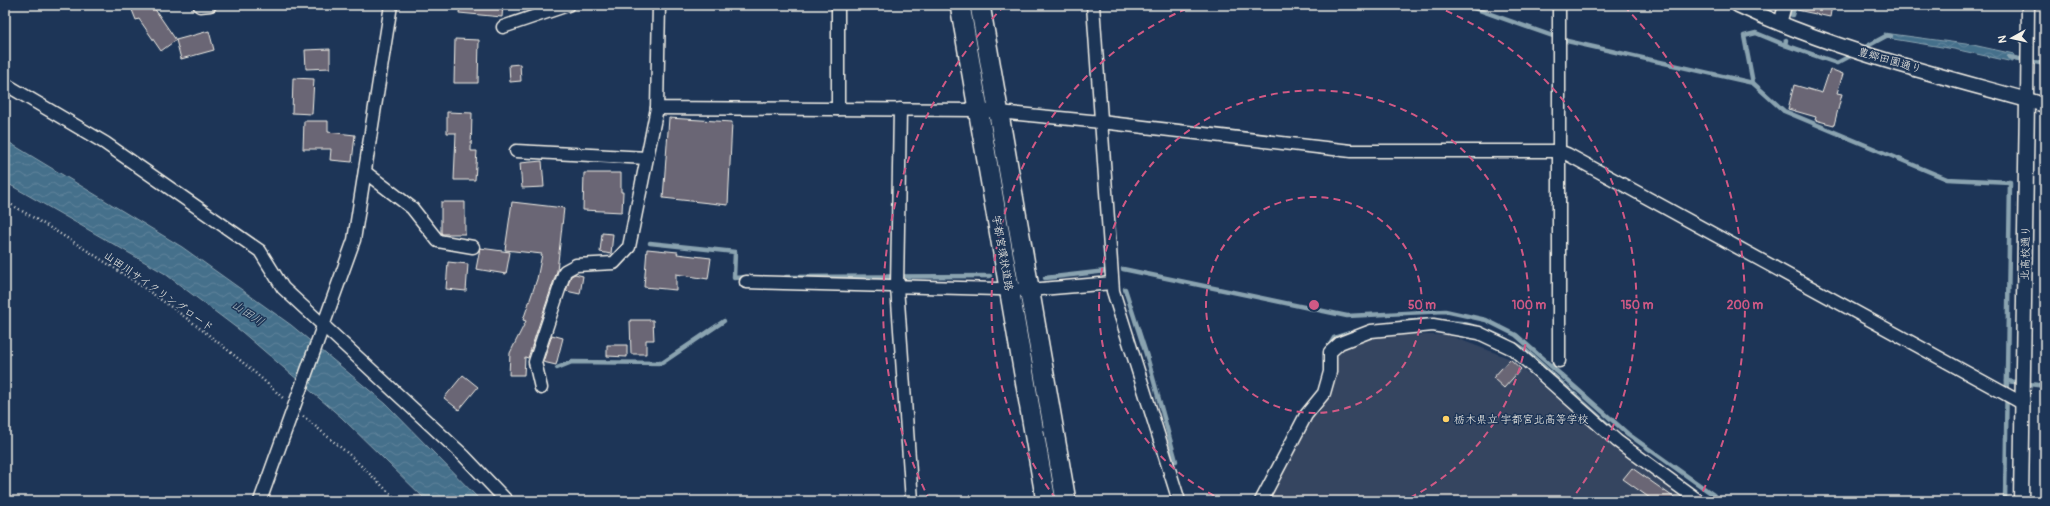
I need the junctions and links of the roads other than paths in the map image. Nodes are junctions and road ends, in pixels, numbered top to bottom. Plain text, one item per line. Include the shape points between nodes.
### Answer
1 (391, 5) edge
2 (568, 5) edge
3 (658, 5) edge
4 (838, 5) edge
5 (960, 5) edge
6 (980, 5) edge
7 (1093, 5) edge
8 (1559, 5) edge
9 (1738, 5) edge
10 (1785, 5) edge
11 (2028, 5) edge
12 (1780, 24) junction
13 (503, 28) dead end
14 (5, 84) edge
15 (2027, 100) junction
16 (2045, 105) edge
17 (657, 108) junction
18 (838, 109) junction
19 (900, 109) junction
20 (978, 110) junction
21 (998, 111) junction
22 (1101, 122) junction
23 (516, 151) dead end
24 (1559, 152) junction
25 (647, 158) junction
26 (365, 172) junction
27 (473, 248) dead end
28 (746, 282) dead end
29 (1112, 283) junction
30 (897, 287) junction
31 (1010, 290) junction
32 (1029, 290) junction
33 (325, 326) junction
34 (1559, 360) dead end
35 (541, 388) dead end
36 (2022, 403) junction
37 (260, 501) edge
38 (507, 501) edge
39 (912, 501) edge
40 (1046, 501) edge
41 (1066, 501) edge
42 (1179, 501) edge
43 (1261, 501) edge
44 (1699, 501) edge
45 (2021, 501) edge

1 - 26 street
2 - 13 street
3 - 17 street
4 - 18 street
5 - 20 highway, 宇都宮環状道路
6 - 21 highway, 宇都宮環状道路
7 - 22 street
8 - 24 street
9 - 12 street, 豊郷田園通り
10 - 12 street
11 - 15 street, 北高校通り
12 - 15 street, 豊郷田園通り via 1837,45
14 - 33 street via 105,143 260,251 282,288
15 - 16 street, 豊郷田園通り
15 - 36 street, 北高校通り
17 - 18 street
17 - 25 street
18 - 19 street
19 - 20 street
19 - 30 street
20 - 21 street
20 - 31 highway, 宇都宮環状道路
21 - 22 street
21 - 32 highway, 宇都宮環状道路
22 - 24 street via 1351,151
22 - 29 street
23 - 25 street
24 - 34 street
24 - 36 street via 1567,154
25 - 35 street via 629,248 614,263 576,265 565,272 535,362
26 - 27 street via 412,208 438,241
26 - 33 street via 354,240
28 - 30 street
29 - 32 street
29 - 42 street
30 - 31 street
30 - 39 street
31 - 32 street
31 - 40 highway, 宇都宮環状道路
32 - 41 highway, 宇都宮環状道路
33 - 37 street
33 - 38 street via 464,456
36 - 45 street, 北高校通り
43 - 44 street via 1306,415 1324,392 1330,372 1330,352 1340,343 1371,332 1433,325 1479,333 1513,349 1617,441

